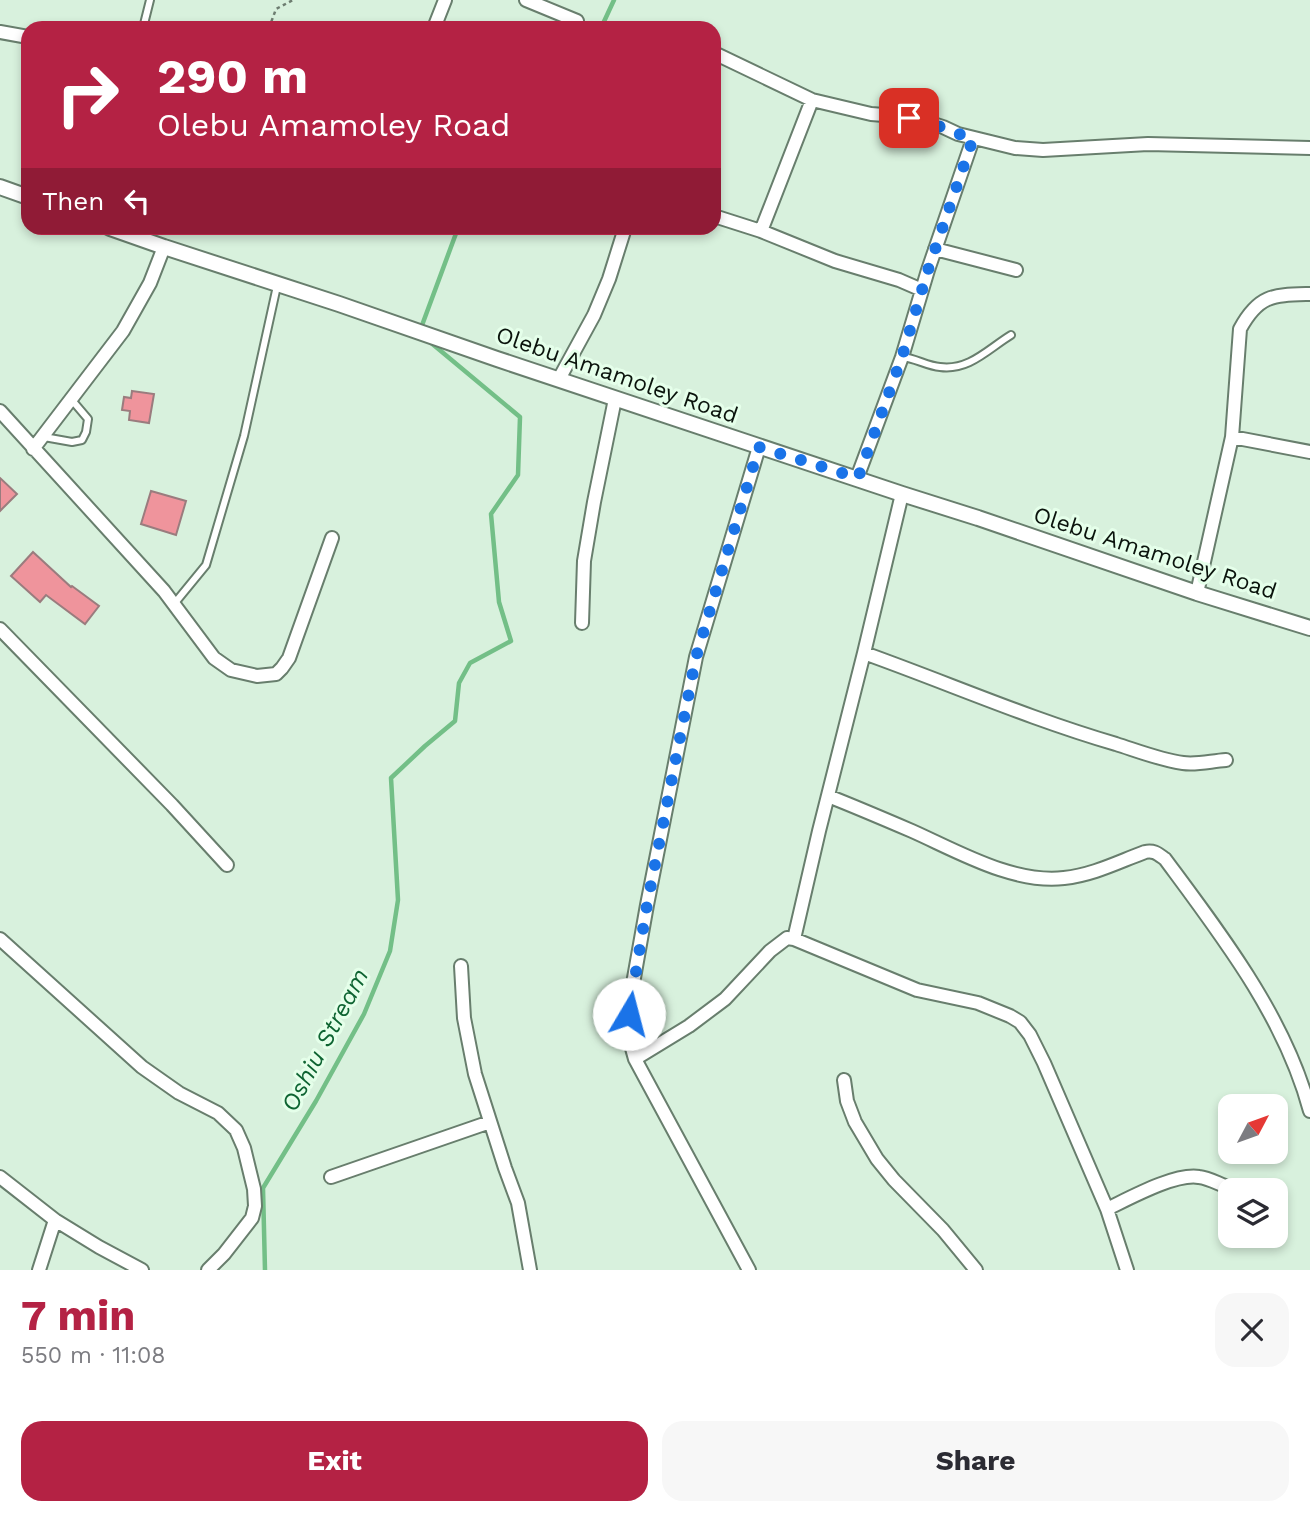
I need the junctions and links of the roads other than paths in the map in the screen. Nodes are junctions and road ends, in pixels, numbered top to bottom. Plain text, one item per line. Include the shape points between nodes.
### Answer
1 (150, 0) edge
2 (445, 0) edge
3 (526, 0) edge
4 (145, 21) edge
5 (437, 21) edge
6 (577, 21) dead end
7 (0, 32) edge
8 (21, 36) edge
9 (721, 56) edge
10 (812, 100) junction
11 (973, 139) junction
12 (1310, 148) edge
13 (0, 187) edge
14 (21, 194) edge
15 (721, 218) edge
16 (761, 231) junction
17 (130, 235) edge
18 (623, 235) edge
19 (164, 247) junction
20 (935, 248) junction
21 (1016, 270) dead end
22 (278, 284) junction
23 (922, 290) junction
24 (1310, 294) edge
25 (1011, 335) dead end
26 (902, 357) junction
27 (559, 379) junction
28 (71, 399) junction
29 (615, 399) junction
30 (0, 411) edge
31 (44, 437) junction
32 (1231, 437) junction
33 (759, 447) junction
34 (33, 449) junction
35 (1310, 452) edge
36 (858, 478) junction
37 (902, 495) junction
38 (332, 538) dead end
39 (1197, 593) junction
40 (174, 604) junction
41 (582, 623) dead end
42 (1310, 628) edge
43 (0, 629) edge
44 (864, 653) junction
45 (1226, 760) dead end
46 (828, 796) junction
47 (227, 865) dead end
48 (794, 939) junction
49 (0, 940) edge
50 (461, 966) dead end
51 (635, 1059) junction
52 (844, 1080) dead end
53 (1310, 1111) edge
54 (490, 1122) junction
55 (0, 1177) edge
56 (331, 1177) dead end
57 (1218, 1184) edge
58 (1107, 1209) junction
59 (55, 1220) junction
60 (39, 1270) edge
61 (142, 1270) edge
62 (208, 1270) edge
63 (530, 1270) edge
64 (749, 1270) edge
65 (976, 1270) edge
66 (1126, 1270) edge

1 - 4 lane
2 - 5 street
3 - 6 street
7 - 8 street
9 - 10 street
10 - 11 street via 921,120
10 - 16 street
11 - 12 street via 1043,150 1148,144
11 - 20 street
13 - 14 street
15 - 16 street
16 - 23 street
17 - 19 street, Olebu Amamoley Road
18 - 27 street via 594,315
19 - 22 street, Olebu Amamoley Road
19 - 28 street via 123,331
20 - 21 street
20 - 23 street
22 - 27 street, Olebu Amamoley Road
22 - 40 lane via 244,436 206,565
23 - 26 street
24 - 32 street via 1277,295 1259,303 1247,316 1240,329
25 - 26 lane via 953,368
26 - 36 street
27 - 29 street, Olebu Amamoley Road
28 - 31 street
28 - 31 lane via 89,419 82,440
29 - 33 street, Olebu Amamoley Road
29 - 41 street via 584,561
30 - 34 street
31 - 34 street
32 - 35 street
32 - 39 street
33 - 36 street, Olebu Amamoley Road
33 - 51 street via 696,657 634,978 629,1014
34 - 40 street
36 - 37 street, Olebu Amamoley Road
37 - 39 street, Olebu Amamoley Road
37 - 44 street
38 - 40 street via 289,658 276,674 257,676 231,670 214,658
39 - 42 street, Olebu Amamoley Road
43 - 47 street
44 - 45 street via 1120,746 1181,763
44 - 46 street
46 - 48 street
46 - 53 street via 999,869 1042,879 1084,874 1145,852 1157,853 1222,938 1275,1023
48 - 51 street via 783,940 725,999
48 - 58 street via 917,990 978,1003 1020,1022 1044,1063
49 - 62 street via 142,1066 179,1093 218,1113 236,1130 254,1189 253,1218
50 - 54 street via 467,1033
51 - 64 street
52 - 65 street via 855,1122 877,1159
54 - 56 street
54 - 63 street via 518,1203
55 - 59 street
57 - 58 street via 1199,1177 1179,1178
58 - 66 street
59 - 60 street
59 - 61 street

